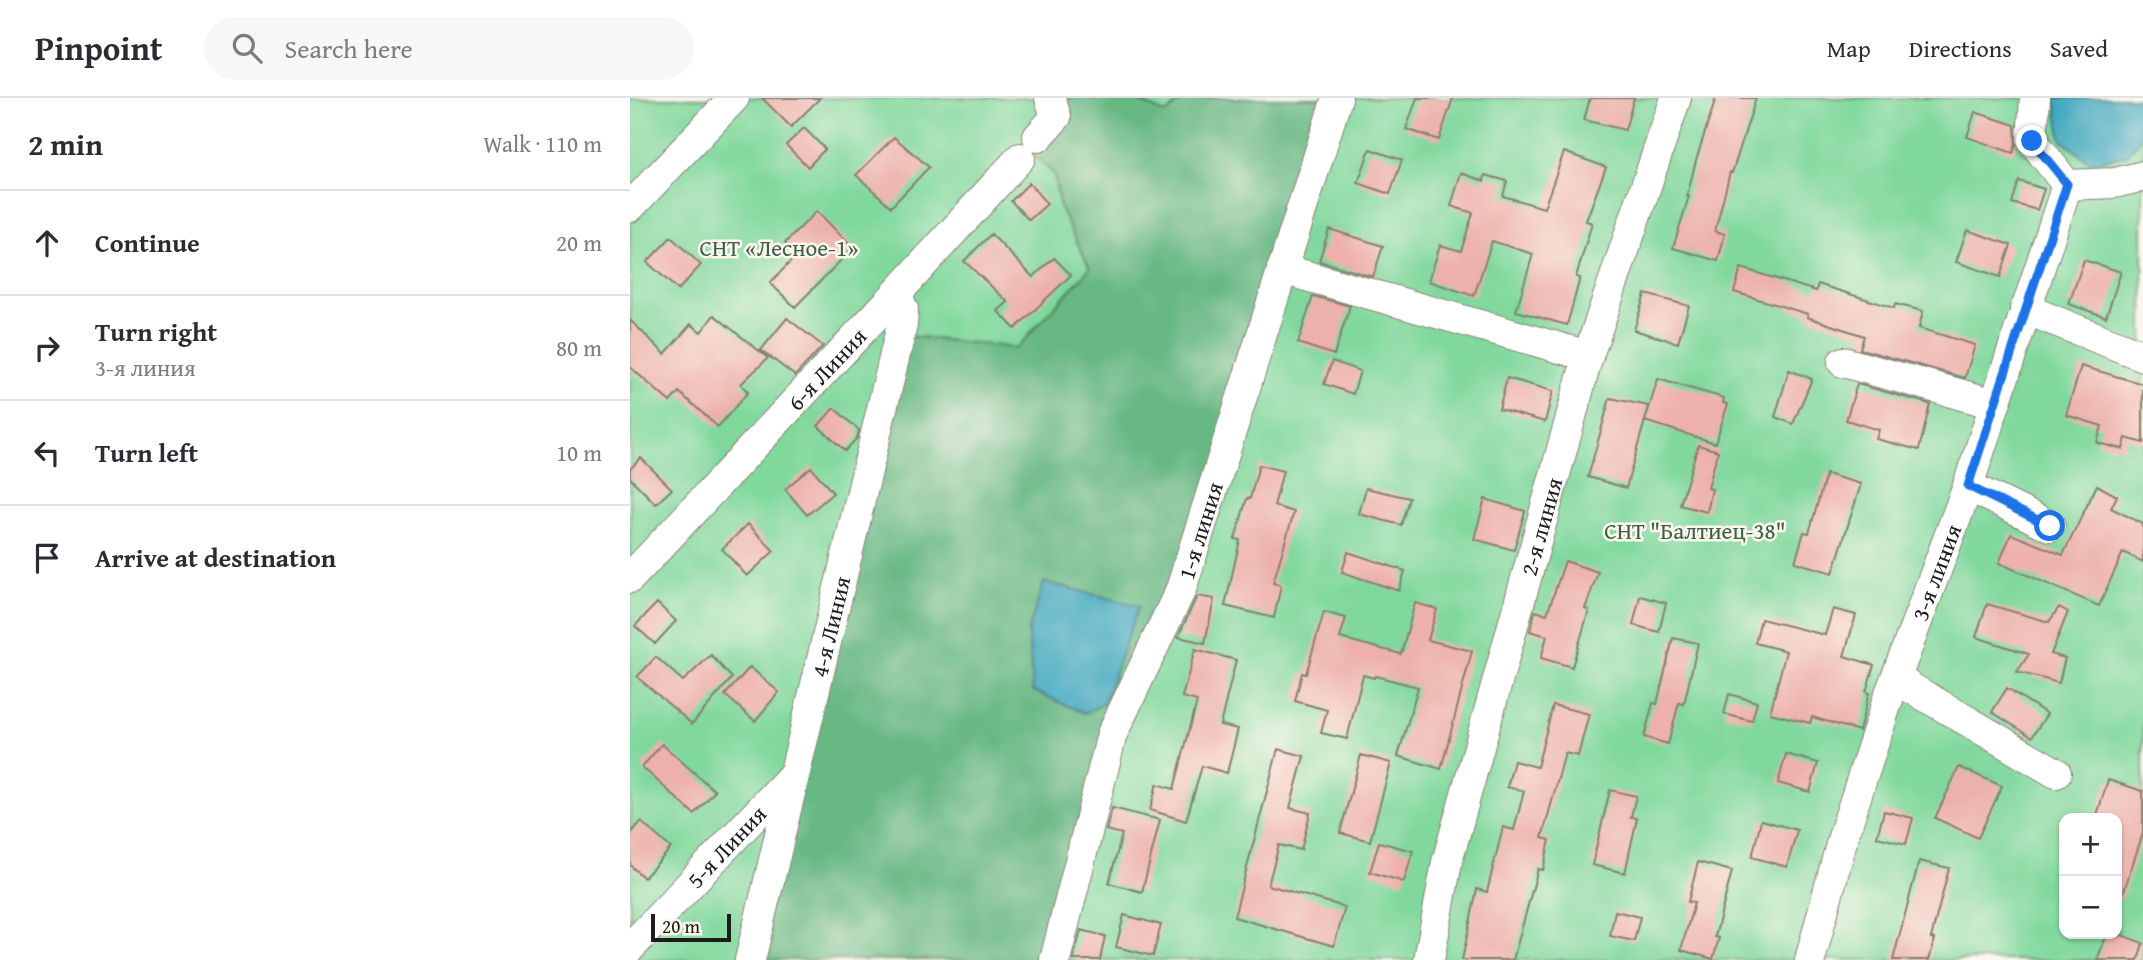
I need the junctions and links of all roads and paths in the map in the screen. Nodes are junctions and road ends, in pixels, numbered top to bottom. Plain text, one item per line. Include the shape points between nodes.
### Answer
1 (734, 98) edge
2 (1050, 98) edge
3 (1337, 98) edge
4 (1676, 98) edge
5 (2035, 98) edge
6 (2143, 176) edge
7 (2067, 184) junction
8 (630, 207) edge
9 (1282, 270) junction
10 (896, 294) junction
11 (2025, 309) junction
12 (1588, 355) junction
13 (2143, 356) edge
14 (1843, 362) dead end
15 (1995, 404) junction
16 (1968, 486) junction
17 (2050, 526) dead end
18 (630, 578) edge
19 (1896, 679) junction
20 (2056, 773) dead end
21 (793, 775) junction
22 (630, 948) edge
23 (750, 960) edge
24 (1055, 960) edge
25 (1429, 960) edge
26 (1810, 960) edge

1 - 8 street
2 - 10 street, 6-я Линия via 1056,117
3 - 9 street, 1-я линия
4 - 12 street, 2-я линия
5 - 7 street via 2032,141
6 - 7 street via 2115,183
7 - 11 street, 3-я линия
9 - 12 street
9 - 24 street, 1-я линия via 1181,589 1112,734
10 - 18 street, 6-я Линия
10 - 21 street, 4-я Линия via 903,309 902,325
11 - 13 street
11 - 15 street, 3-я линия
12 - 25 street, 2-я линия via 1447,862
14 - 15 street
15 - 16 street, 3-я линия
16 - 17 street
16 - 19 street, 3-я линия
19 - 20 street
19 - 26 street, 3-я линия via 1843,837
21 - 22 street, 5-я Линия
21 - 23 street, 4-я Линия

